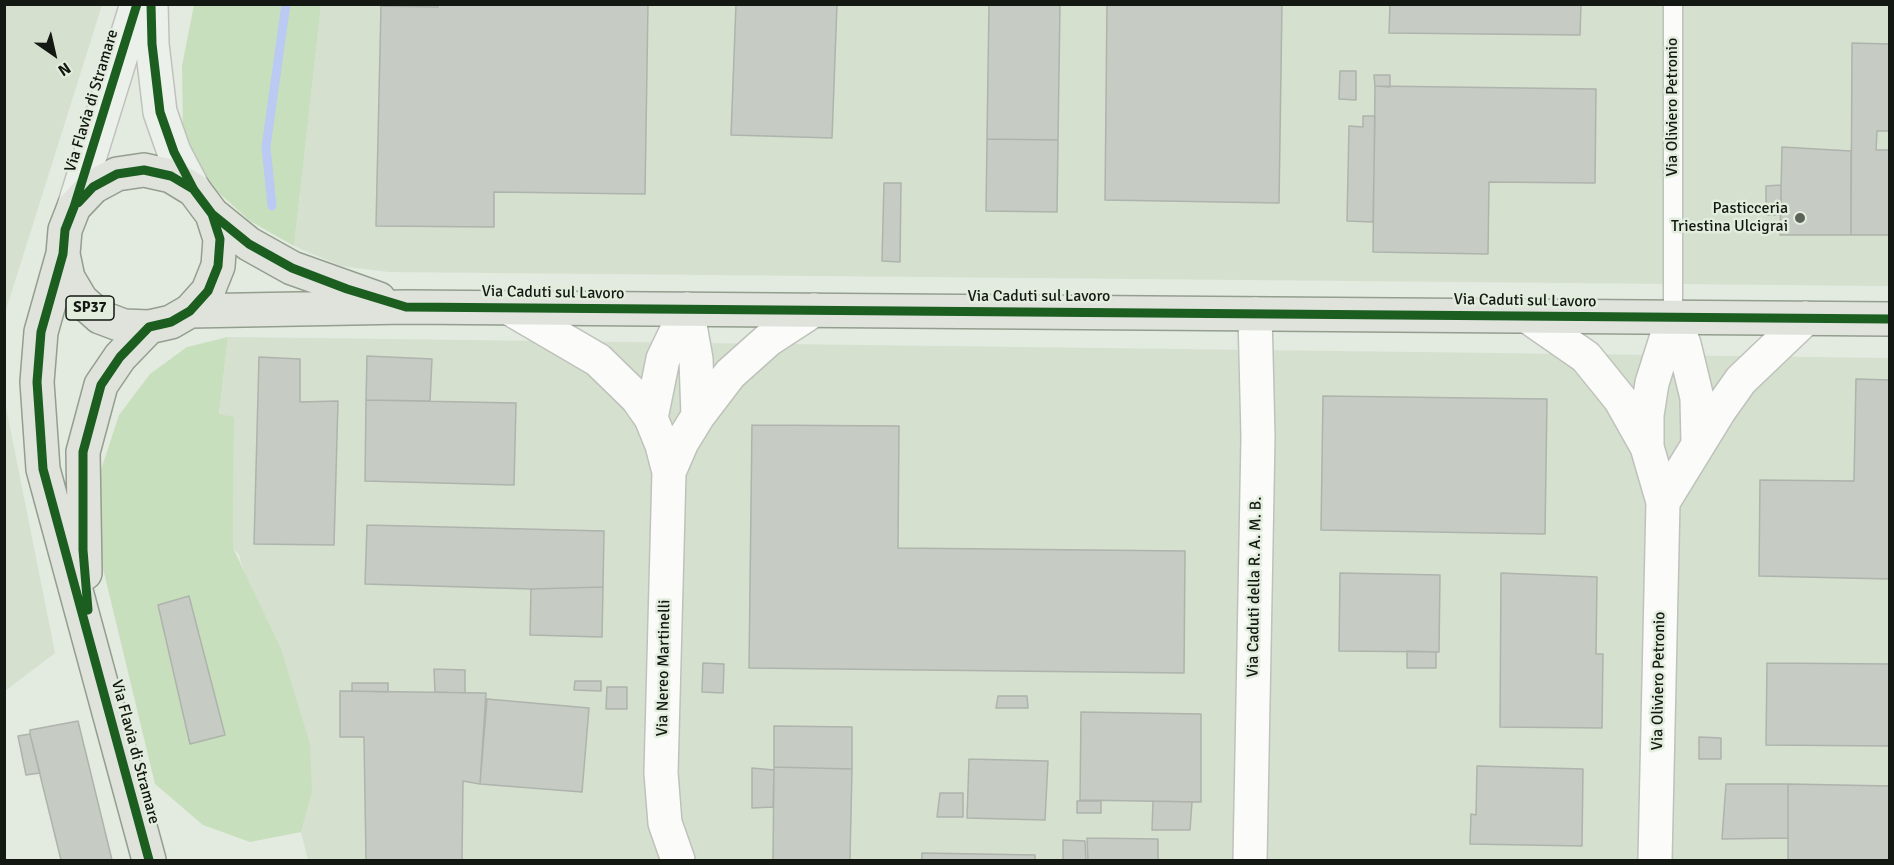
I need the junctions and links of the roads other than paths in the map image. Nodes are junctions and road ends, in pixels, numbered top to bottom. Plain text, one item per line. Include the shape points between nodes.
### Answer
1 (137, 4) edge
2 (152, 4) edge
3 (1673, 4) edge
4 (203, 202) junction
5 (74, 207) junction
6 (63, 254) junction
7 (406, 307) junction
8 (509, 308) junction
9 (687, 309) junction
10 (814, 310) junction
11 (190, 311) junction
12 (1255, 314) junction
13 (1527, 316) junction
14 (1673, 317) junction
15 (1806, 318) junction
16 (1890, 319) edge
17 (149, 327) junction
18 (698, 416) junction
19 (651, 418) junction
20 (1698, 444) junction
21 (1647, 447) junction
22 (669, 472) junction
23 (1663, 502) junction
24 (92, 652) junction
25 (149, 861) edge
26 (678, 861) edge
27 (1250, 861) edge
28 (1655, 861) edge

1 - 5 main road, Via Flavia di Stramare / SP37
2 - 4 main road, Via Flavia di Stramare / SP37 via 160,112 174,152
3 - 14 lane, Via Oliviero Petronio
4 - 5 main road, Via Flavia di Stramare / SP37 via 171,176 144,170 117,174 93,187
4 - 7 main road, Via Caduti sul Lavoro via 249,244 292,268
4 - 11 main road, Via Flavia di Stramare / SP37 via 220,239 218,266 208,291
5 - 6 main road, Via Flavia di Stramare / SP37 via 65,230
6 - 17 main road, Via Flavia di Stramare / SP37 via 68,278 81,300 100,317 123,326
6 - 24 main road, Via Flavia di Stramare / SP37 via 41,332 37,382 43,469
7 - 8 main road, Via Caduti sul Lavoro
7 - 11 main road, Via Caduti sul Lavoro
8 - 9 main road, Via Caduti sul Lavoro
8 - 19 street, Via Nereo Martinelli via 598,360 632,392
9 - 10 main road, Via Caduti sul Lavoro
9 - 18 street via 697,368
9 - 19 street via 663,359
10 - 12 main road, Via Caduti sul Lavoro
10 - 18 street, Via Nereo Martinelli via 748,357
11 - 17 main road, Via Flavia di Stramare / SP37 via 171,322
12 - 13 main road, Via Caduti sul Lavoro
12 - 27 street, Via Caduti della R. A. M. B. via 1258,436
13 - 14 main road, Via Caduti sul Lavoro
13 - 21 street, Via Oliviero Petronio via 1586,357 1620,399
14 - 15 main road, Via Caduti sul Lavoro
14 - 20 street, Via Oliviero Petronio via 1697,398
14 - 21 street, Via Oliviero Petronio via 1652,382
15 - 16 main road, Via Caduti sul Lavoro
15 - 20 street, Via Oliviero Petronio via 1741,380
17 - 24 main road, Via Flavia di Stramare / SP37 via 120,357 101,386 83,452 83,550
18 - 22 street, Via Nereo Martinelli
19 - 22 street, Via Nereo Martinelli
20 - 23 street, Via Oliviero Petronio
21 - 23 street, Via Oliviero Petronio
22 - 26 street, Via Nereo Martinelli via 661,773 665,823
23 - 28 street, Via Oliviero Petronio
24 - 25 main road, Via Flavia di Stramare / SP37

